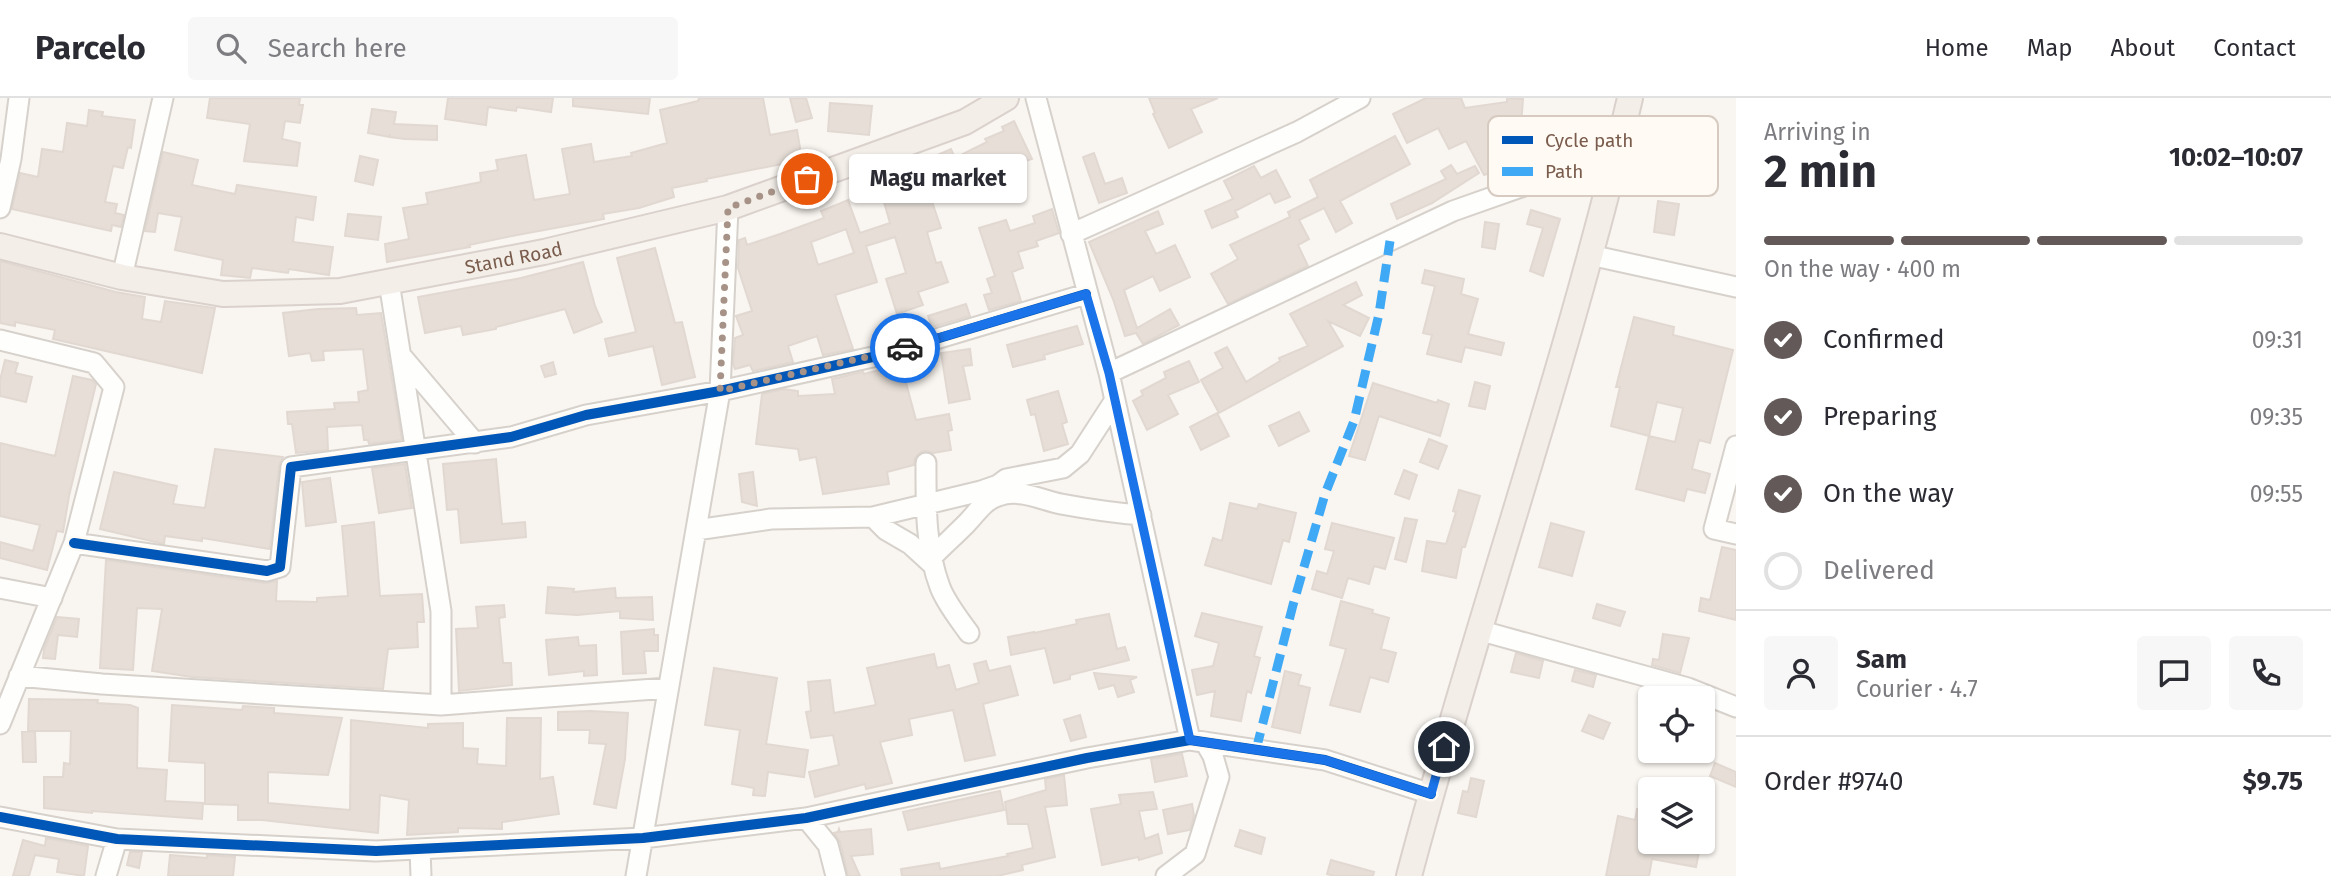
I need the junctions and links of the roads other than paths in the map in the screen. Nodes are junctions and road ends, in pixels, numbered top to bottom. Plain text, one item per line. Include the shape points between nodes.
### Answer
1 (19, 98) edge
2 (163, 98) edge
3 (1006, 98) edge
4 (1036, 98) edge
5 (1360, 98) edge
6 (1630, 98) edge
7 (1626, 116) edge
8 (1496, 196) edge
9 (1606, 196) edge
10 (0, 208) edge
11 (728, 208) junction
12 (1071, 234) junction
13 (0, 246) edge
14 (1590, 255) junction
15 (122, 277) junction
16 (390, 282) junction
17 (1736, 288) edge
18 (1086, 294) junction
19 (0, 340) edge
20 (402, 356) junction
21 (1109, 373) junction
22 (720, 391) junction
23 (1115, 400) junction
24 (474, 443) junction
25 (1736, 446) edge
26 (417, 449) junction
27 (926, 463) dead end
28 (926, 505) junction
29 (1141, 515) junction
30 (873, 517) junction
31 (696, 530) junction
32 (1736, 534) edge
33 (74, 543) junction
34 (933, 561) junction
35 (0, 589) edge
36 (52, 598) junction
37 (1478, 630) junction
38 (969, 634) dead end
39 (19, 676) junction
40 (668, 688) junction
41 (441, 705) junction
42 (1736, 707) edge
43 (0, 724) edge
44 (1197, 741) junction
45 (1431, 794) junction
46 (0, 817) edge
47 (806, 818) junction
48 (643, 838) junction
49 (117, 839) junction
50 (420, 849) junction
51 (106, 876) edge
52 (421, 876) edge
53 (636, 876) edge
54 (836, 876) edge
55 (1166, 876) edge
56 (1409, 876) edge

1 - 10 street
2 - 15 street
3 - 11 main road, Stand Road via 965,122
4 - 12 street
5 - 12 street via 1297,132
6 - 7 main road
8 - 21 street via 1453,211
9 - 14 main road
11 - 16 main road, Stand Road via 544,252
11 - 22 street
12 - 18 street
13 - 15 main road, Stand Road
14 - 17 street
14 - 37 main road
15 - 16 main road, Stand Road via 223,294 340,291
16 - 20 street
18 - 21 street
18 - 22 street via 886,354
19 - 33 street via 94,363 114,387
20 - 24 street
20 - 26 street
21 - 23 street
22 - 24 street via 586,415
22 - 31 street
23 - 28 street via 1080,454 1063,468 1006,479 981,491
23 - 29 street
24 - 26 street
25 - 32 street via 1714,528
26 - 33 street via 292,467 280,567 267,570
26 - 41 street via 441,611
27 - 28 street
28 - 30 street
28 - 34 street
29 - 34 street via 1013,493 999,495 978,509
29 - 44 street
30 - 31 street via 771,520
30 - 34 street
31 - 40 street
33 - 36 street
34 - 38 street via 941,590
35 - 36 street
36 - 39 street
37 - 42 street via 1688,688
37 - 45 main road
39 - 41 street
39 - 43 street
40 - 41 street
40 - 48 street
44 - 45 street via 1325,760
44 - 47 street via 1087,758
44 - 55 street via 1213,756 1220,778 1195,854
45 - 56 main road
46 - 49 street
47 - 48 street
47 - 54 street via 828,845
48 - 50 street
48 - 53 street
49 - 50 street
49 - 51 street
50 - 52 street

